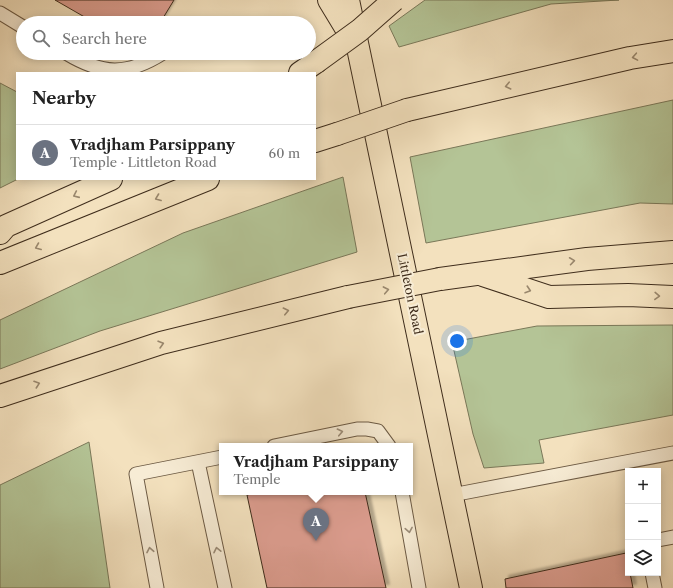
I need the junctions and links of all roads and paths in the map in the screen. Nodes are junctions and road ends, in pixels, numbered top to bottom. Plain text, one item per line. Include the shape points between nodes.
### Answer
1 (329, 0) edge
2 (348, 0) edge
3 (394, 0) edge
4 (0, 13) edge
5 (16, 23) edge
6 (358, 48) junction
7 (673, 50) edge
8 (78, 60) edge
9 (150, 60) edge
10 (308, 68) edge
11 (316, 141) edge
12 (109, 180) edge
13 (206, 180) edge
14 (0, 233) edge
15 (673, 252) edge
16 (0, 263) edge
17 (478, 274) junction
18 (673, 297) edge
19 (0, 396) edge
20 (289, 443) edge
21 (387, 443) edge
22 (673, 453) edge
23 (219, 458) edge
24 (198, 462) junction
25 (403, 495) edge
26 (452, 495) junction
27 (673, 537) edge
28 (661, 539) edge
29 (653, 576) edge
30 (157, 588) edge
31 (225, 588) edge
32 (419, 588) edge
33 (471, 588) edge
34 (655, 588) edge

1 - 6 main road
2 - 6 main road, Littleton Road
3 - 10 main road, bridge via 360,30
4 - 5 lane
6 - 26 main road, Littleton Road
7 -> 11 main road, bridge via 407,110
8 - 9 lane via 109,70 136,67
12 -> 14 main road via 6,226
13 -> 16 main road
17 -> 15 main road via 587,259
17 -> 18 main road via 549,298
19 -> 17 main road, bridge via 161,343 348,297
20 -> 21 lane via 357,429 378,431
22 - 26 lane
23 - 24 lane
30 -> 24 lane via 136,474
31 -> 24 lane
25 -> 32 lane
26 - 33 main road, Littleton Road
27 - 28 lane
29 - 34 lane

